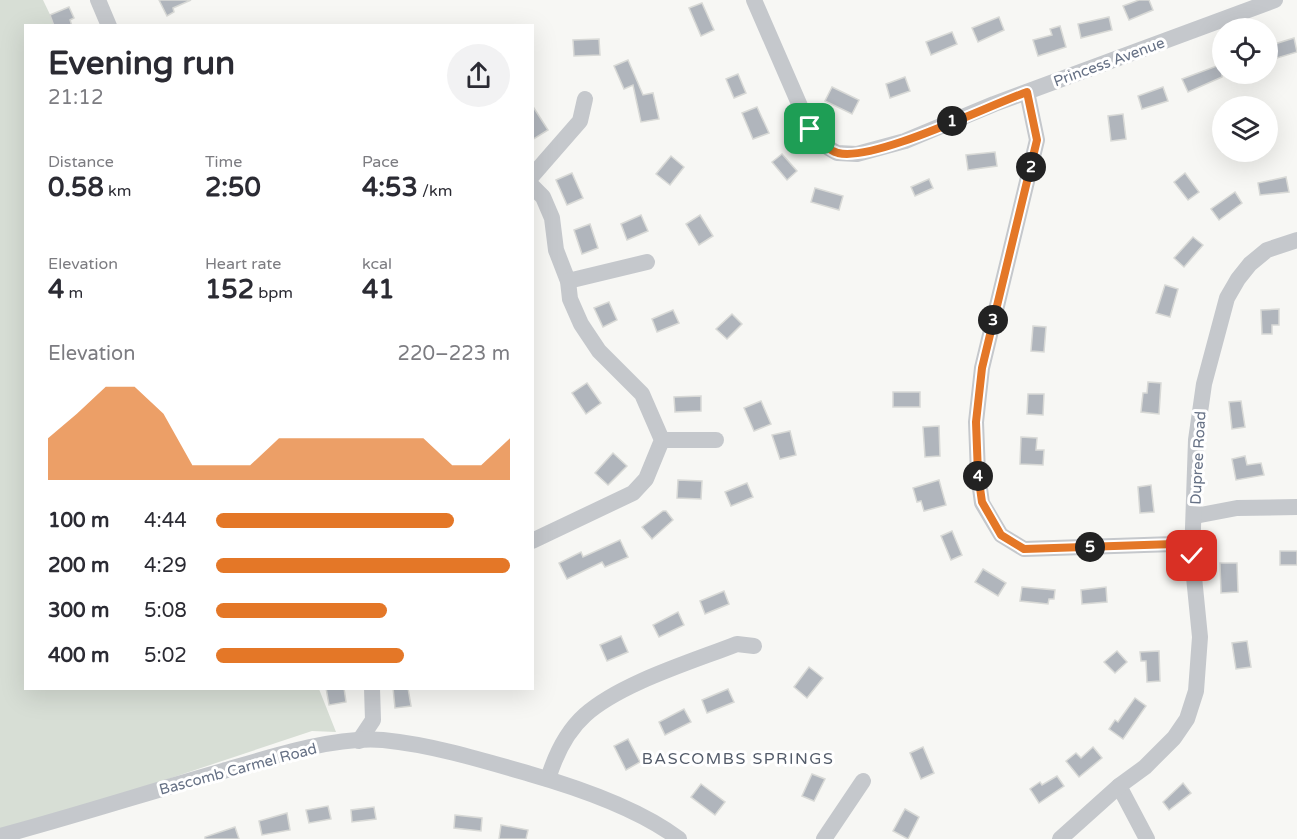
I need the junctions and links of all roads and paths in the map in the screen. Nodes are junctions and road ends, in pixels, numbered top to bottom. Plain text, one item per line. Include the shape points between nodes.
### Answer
1 (98, 0) edge
2 (754, 0) edge
3 (1275, 0) edge
4 (108, 24) edge
5 (1027, 92) junction
6 (585, 99) dead end
7 (534, 174) edge
8 (534, 188) edge
9 (1297, 240) edge
10 (647, 262) dead end
11 (568, 280) junction
12 (662, 440) junction
13 (716, 440) dead end
14 (1297, 507) edge
15 (1195, 516) junction
16 (534, 540) edge
17 (1193, 540) junction
18 (754, 646) dead end
19 (372, 690) edge
20 (359, 741) junction
21 (548, 779) junction
22 (863, 781) dead end
23 (1119, 786) junction
24 (0, 836) edge
25 (679, 839) edge
26 (824, 839) edge
27 (1060, 839) edge
28 (1147, 839) edge

1 - 4 street
2 - 5 street, Princess Avenue via 810,129 822,144 837,153 857,154 905,141
3 - 5 street, Princess Avenue
5 - 17 street via 1037,140 982,368 976,422 982,502 1001,535 1024,549
6 - 7 street via 580,121
8 - 11 street via 543,196 552,218 556,250
9 - 15 street, Dupree Road via 1267,250 1250,264 1227,298 1204,384 1196,440
10 - 11 street
11 - 12 street via 570,299 581,324 599,351 642,394
12 - 13 street
12 - 16 street via 646,478 633,493
14 - 15 street via 1237,508
15 - 17 street, Dupree Road
17 - 23 street, Dupree Road via 1200,637 1193,700 1187,719 1174,738
18 - 21 street via 737,644 635,685 601,704 567,736
19 - 20 street via 373,720
20 - 21 street, Bascomb Carmel Road via 411,744
20 - 24 street, Bascomb Carmel Road via 270,757
21 - 25 street, Bascomb Carmel Road via 594,795
22 - 26 street
23 - 27 street, Dupree Road
23 - 28 street

